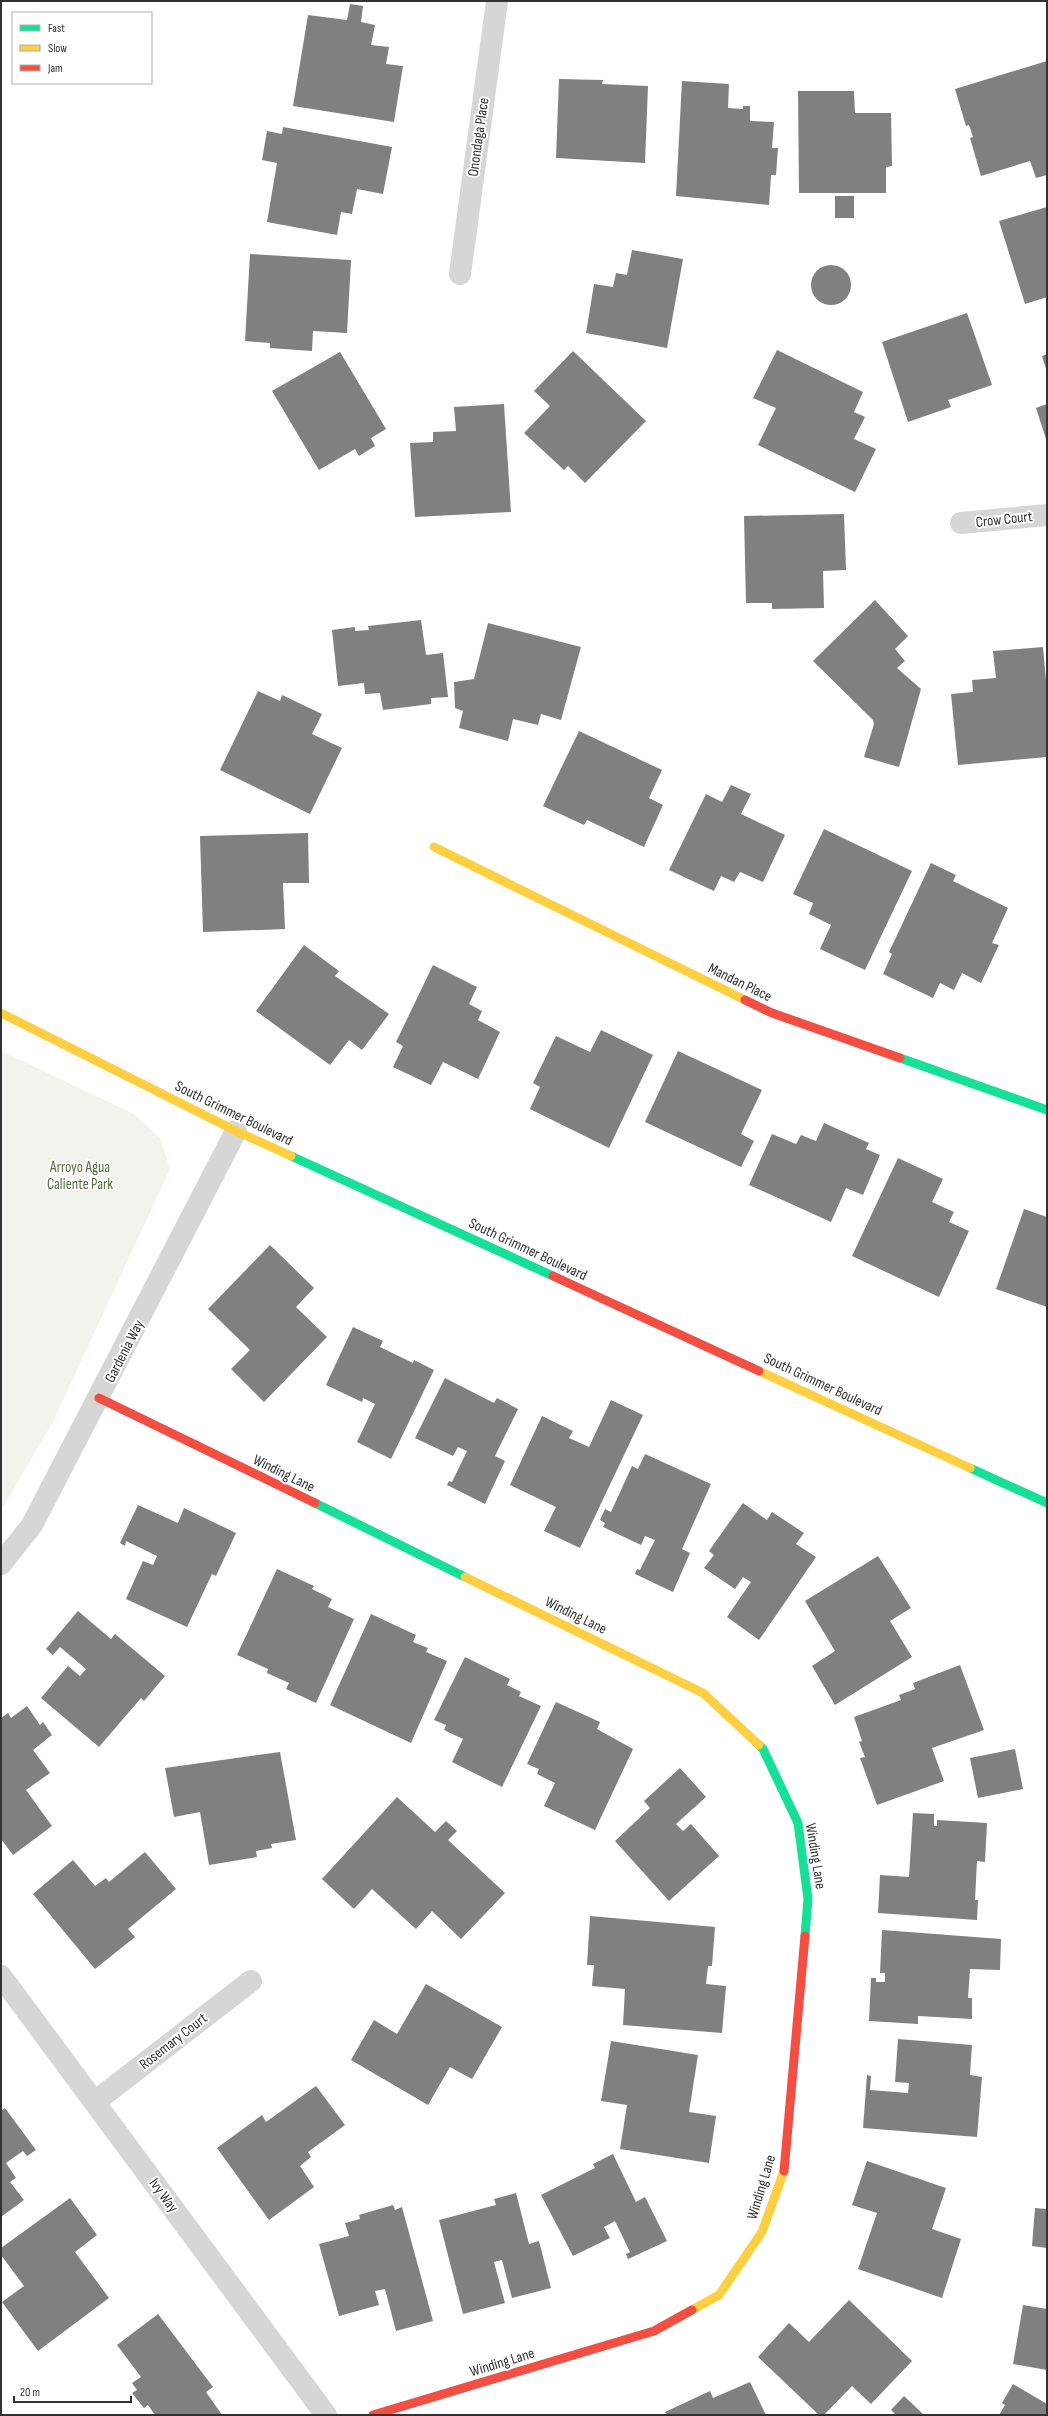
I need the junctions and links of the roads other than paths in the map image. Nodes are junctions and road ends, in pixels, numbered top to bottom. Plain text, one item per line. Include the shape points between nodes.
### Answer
1 (497, 1) edge
2 (460, 274) dead end
3 (1047, 515) edge
4 (961, 524) dead end
5 (434, 847) dead end
6 (1, 1013) edge
7 (1047, 1110) edge
8 (236, 1131) junction
9 (99, 1398) junction
10 (1047, 1503) edge
11 (1, 1564) edge
12 (1, 1976) edge
13 (251, 1981) dead end
14 (96, 2101) junction
15 (326, 2415) edge
16 (373, 2415) edge

1 - 2 street, Onondaga Place
3 - 4 street, Crow Court
5 - 7 street, Mandan Place via 772,1013
6 - 8 street, South Grimmer Boulevard
8 - 9 street, Gardenia Way
8 - 10 street, South Grimmer Boulevard
9 - 11 street, Gardenia Way via 32,1525
9 - 16 street, Winding Lane via 703,1693 763,1749 798,1823 808,1899 785,2167 762,2232 719,2295 654,2331
12 - 14 street, Ivy Way
13 - 14 street, Rosemary Court
14 - 15 street, Ivy Way

